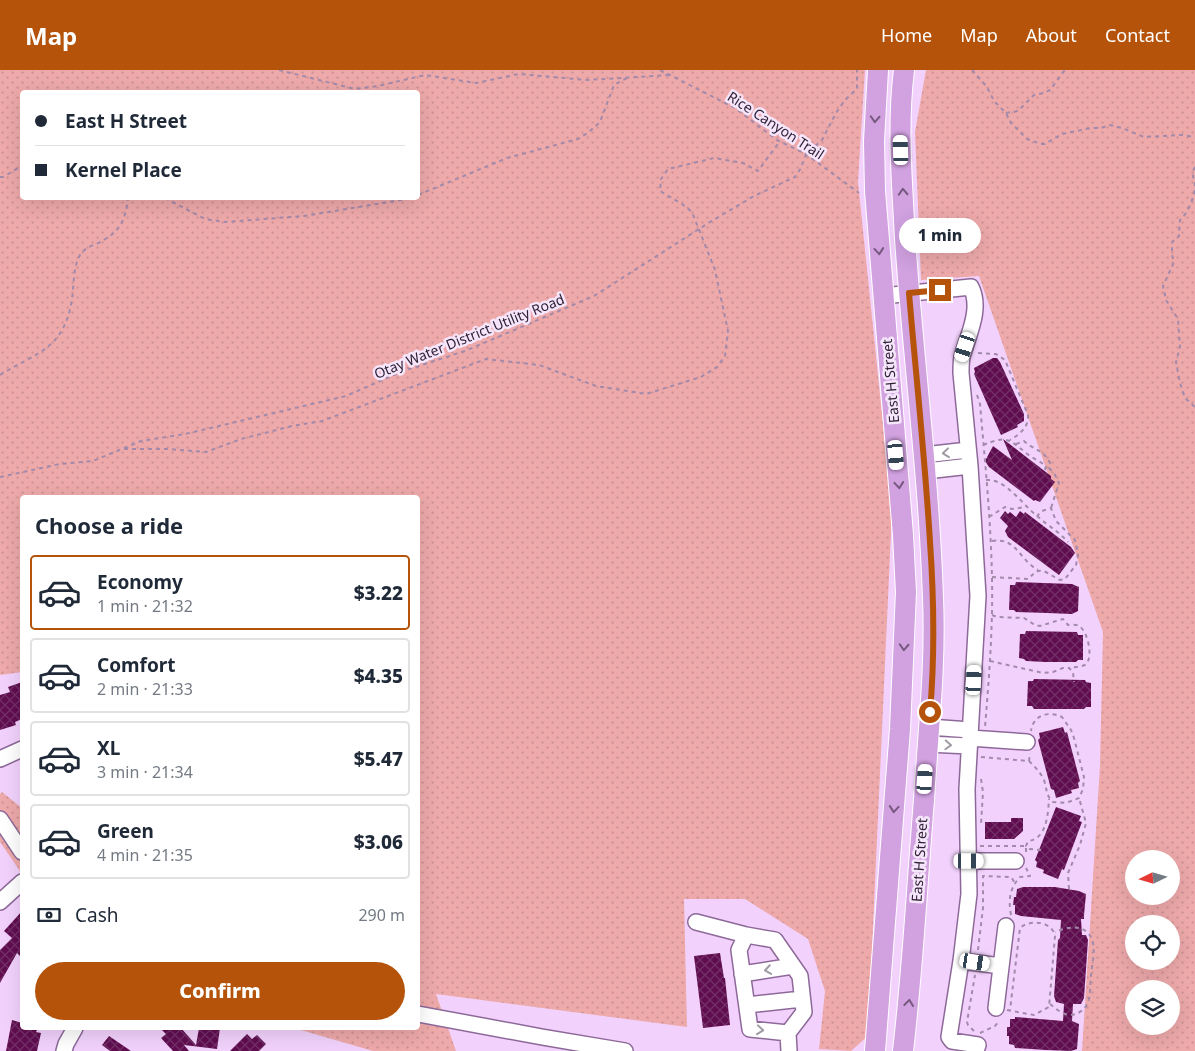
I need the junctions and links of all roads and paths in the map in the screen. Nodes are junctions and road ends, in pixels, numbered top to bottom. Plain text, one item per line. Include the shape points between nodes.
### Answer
1 (279, 70) edge
2 (660, 70) edge
3 (857, 70) edge
4 (878, 70) edge
5 (904, 70) edge
6 (972, 70) edge
7 (1065, 70) edge
8 (670, 75) junction
9 (641, 77) junction
10 (1006, 113) junction
11 (1195, 137) edge
12 (780, 141) junction
13 (806, 154) junction
14 (20, 167) edge
15 (1195, 167) edge
16 (0, 176) edge
17 (420, 195) edge
18 (128, 200) edge
19 (169, 200) edge
20 (401, 200) edge
21 (876, 205) junction
22 (699, 228) junction
23 (909, 293) junction
24 (883, 296) junction
25 (970, 353) dead end
26 (0, 375) edge
27 (1195, 407) edge
28 (1010, 440) junction
29 (1016, 444) junction
30 (983, 445) dead end
31 (121, 449) junction
32 (968, 450) junction
33 (925, 463) junction
34 (970, 466) junction
35 (1048, 468) junction
36 (1045, 470) dead end
37 (0, 477) edge
38 (986, 480) dead end
39 (1028, 507) junction
40 (1051, 508) junction
41 (1037, 516) junction
42 (989, 517) dead end
43 (990, 542) dead end
44 (1068, 542) dead end
45 (1038, 570) junction
46 (992, 577) dead end
47 (992, 614) dead end
48 (990, 661) dead end
49 (1069, 668) junction
50 (1074, 682) dead end
51 (928, 735) junction
52 (973, 741) junction
53 (1029, 742) junction
54 (20, 750) edge
55 (981, 757) junction
56 (0, 759) edge
57 (1029, 761) junction
58 (981, 764) dead end
59 (981, 778) dead end
60 (1078, 798) junction
61 (1049, 799) junction
62 (0, 819) edge
63 (980, 829) dead end
64 (980, 846) dead end
65 (20, 849) edge
66 (1041, 850) dead end
67 (975, 857) junction
68 (1016, 861) dead end
69 (1015, 883) dead end
70 (20, 884) edge
71 (1069, 889) dead end
72 (0, 902) edge
73 (696, 922) dead end
74 (1006, 926) dead end
75 (1055, 932) junction
76 (746, 935) junction
77 (977, 956) dead end
78 (961, 960) junction
79 (793, 966) junction
80 (1001, 966) junction
81 (976, 971) dead end
82 (742, 974) junction
83 (802, 999) junction
84 (1050, 1004) junction
85 (747, 1005) junction
86 (1002, 1012) junction
87 (420, 1014) edge
88 (74, 1030) edge
89 (788, 1033) junction
90 (978, 1034) junction
91 (983, 1036) dead end
92 (541, 1044) edge
93 (64, 1051) edge
94 (625, 1051) edge
95 (789, 1051) edge
96 (875, 1051) edge
97 (903, 1051) edge
98 (976, 1051) edge

1 - 9 path via 354,89 425,75 476,83 519,74 587,80
2 - 8 path, Rice Canyon Trail
3 - 13 path, Otay Water District Utility Road via 857,89 836,113 822,140
4 -> 21 main road, East H Street via 874,141
23 -> 5 main road, East H Street via 900,131
6 - 10 path
7 - 10 path via 1050,90 1034,95 1018,111
8 - 9 path
8 - 12 path, Rice Canyon Trail via 734,108
9 - 17 path via 626,78 614,85 600,122 578,138 507,158
10 - 11 path via 1027,139 1041,144 1062,134 1110,125 1144,137
12 - 13 path, Rice Canyon Trail
12 - 22 path via 758,171 714,158 668,169 661,180 660,191 692,212
13 - 21 path, Rice Canyon Trail
13 - 22 path, Otay Water District Utility Road via 795,177
14 - 16 path via 4,177
15 - 27 path via 1192,176 1195,186 1186,216 1180,220 1179,236 1172,242 1174,262 1163,286 1166,300 1178,319 1180,347 1176,362 1180,383 1185,398
18 - 26 path via 118,230 81,254 70,308 54,342 46,350
19 - 20 path via 205,219 225,222 304,216
21 -> 24 main road, East H Street
22 - 31 path, Otay Water District Utility Road via 594,296 346,396 185,434 141,441
22 - 31 path via 715,270 728,331 726,356 717,367 701,377 646,394 596,386 539,365 486,360 322,421 241,439 206,452
23 - 24 street
23 - 32 street via 972,287 974,292 974,318 961,372
23 - 33 main road, East H Street
24 -> 96 main road, East H Street via 906,592 900,729
25 - 28 path via 996,354 1005,360 1010,370 1029,419 1019,435
28 - 29 path
28 - 30 path
29 - 35 path
29 - 35 path via 1024,441 1042,451 1050,462
31 - 37 path, Otay Water District Utility Road via 93,461 60,464
32 -> 33 street
32 - 34 street
33 - 34 street
33 - 51 main road, East H Street via 934,665
34 - 52 street via 978,596
35 - 36 path
35 - 40 path via 1059,483
38 - 39 path via 998,481
39 - 41 path
39 - 42 path via 1005,507
40 - 41 path
40 - 45 path via 1056,521 1075,540 1077,561 1065,579 1060,580
41 - 44 path via 1060,532
43 - 45 path via 1004,540
45 - 46 path via 1029,579
47 - 49 path via 1024,618 1035,625 1063,619 1068,625 1080,626 1089,640 1088,662 1084,666
48 - 49 path via 1043,673
49 - 50 path
51 - 52 street
97 -> 51 main road, East H Street via 912,976
52 - 53 street
52 - 55 path
52 - 67 street via 968,789
53 - 57 path
53 - 60 path via 1035,719 1048,714 1062,716 1074,738 1084,777
54 - 56 street
55 - 57 path
55 - 58 path
57 - 61 path via 1041,776
59 - 63 path
60 - 61 path via 1058,804
60 - 71 path via 1086,823 1068,873
61 - 66 path via 1047,819 1041,834 1034,841 1028,841 1026,846
62 - 65 street
64 - 67 path
67 - 68 street
67 - 78 street
69 - 77 path via 1012,877 983,876
70 - 72 street
73 - 76 street
74 - 80 street
75 - 84 path
75 - 84 path via 1078,928 1089,934 1093,944 1089,1000 1085,1009 1067,1014
75 - 86 path via 1048,926 1033,922 1020,928
76 - 79 street via 775,940
76 - 82 street via 739,950
78 - 80 street
78 - 98 street via 949,1038 978,1044
79 -> 82 street
79 - 83 street via 800,976
80 - 86 street
81 - 90 path via 967,1022
82 - 85 street
83 - 85 street
83 - 89 street via 804,1012
84 - 86 path via 1034,1015
85 -> 89 street via 750,1029
86 - 90 path via 995,1026
87 - 92 street
88 - 93 street
89 - 95 street
90 - 91 path
92 - 94 street

